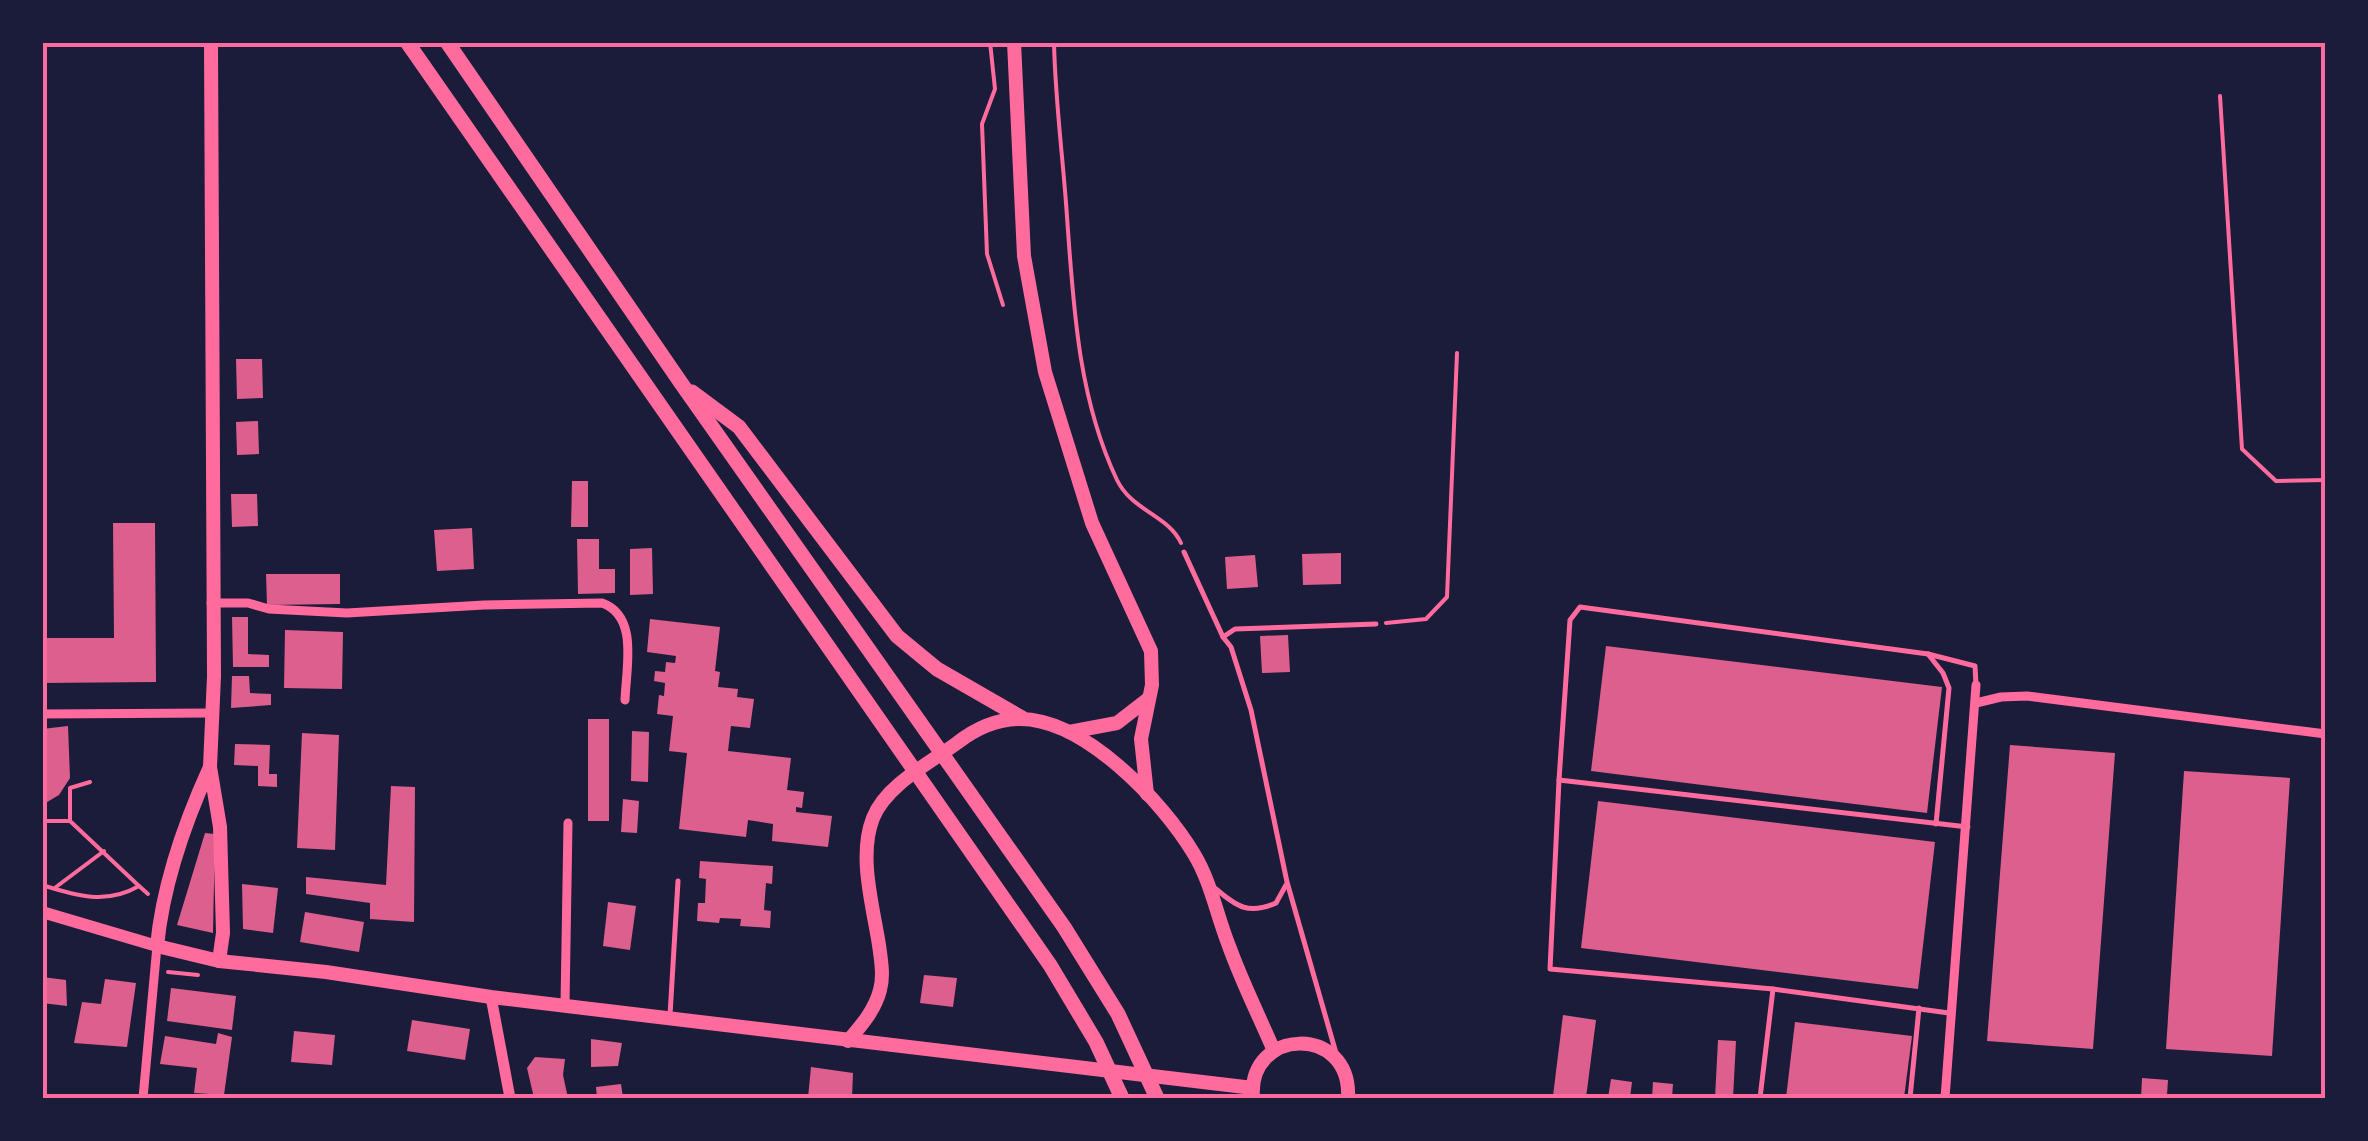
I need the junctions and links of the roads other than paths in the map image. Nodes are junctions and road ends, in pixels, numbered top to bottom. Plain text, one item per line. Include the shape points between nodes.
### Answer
1 (211, 42) edge
2 (407, 42) edge
3 (447, 42) edge
4 (1014, 42) edge
5 (680, 384) junction
6 (1184, 552) road end
7 (211, 604) junction
8 (1376, 624) road end
9 (1224, 637) junction
10 (1928, 654) junction
11 (1976, 685) joint
12 (1149, 698) junction
13 (625, 700) dead end
14 (1976, 703) junction
15 (213, 713) junction
16 (42, 714) edge
17 (1022, 718) junction
18 (1067, 732) junction
19 (2326, 734) edge
20 (210, 767) junction
21 (1559, 780) junction
22 (1147, 794) junction
23 (568, 823) dead end
24 (1936, 824) junction
25 (1968, 827) junction
26 (1205, 880) junction
27 (678, 882) dead end
28 (1287, 882) junction
29 (42, 912) edge
30 (158, 946) junction
31 (218, 961) junction
32 (1772, 989) junction
33 (492, 997) junction
34 (565, 1004) junction
35 (1920, 1008) junction
36 (1950, 1012) junction
37 (670, 1018) junction
38 (848, 1041) junction
39 (1274, 1051) junction
40 (1338, 1060) junction
41 (1253, 1094) edge
42 (143, 1098) edge
43 (510, 1098) edge
44 (1122, 1098) edge
45 (1158, 1098) edge
46 (1348, 1098) edge
47 (1760, 1098) edge
48 (1910, 1098) edge
49 (1945, 1098) edge

1 - 7 main road
2 - 44 highway via 1050,965
3 - 5 highway
4 - 12 main road via 1024,256 1045,372 1092,523 1152,651
5 - 17 highway via 739,428 897,636 937,669
5 - 45 highway via 1064,927
6 - 9 lane
7 - 13 street via 347,613 602,604 614,608 627,628
7 - 15 main road
8 - 9 lane via 1235,628
9 - 28 lane via 1251,710
10 - 11 lane via 1975,666
10 - 21 lane via 1580,606 1570,620
10 - 24 lane via 1949,688
11 - 14 street
12 - 18 main road via 1117,723
12 - 22 main road via 1141,739
14 - 19 street via 2027,696
14 - 25 street
15 - 16 street
15 - 20 main road
17 - 18 main road
17 - 38 main road via 966,736 894,790 874,815 867,855 882,985
18 - 22 main road via 1109,758
20 - 30 main road via 161,904
20 - 31 main road via 220,827
21 - 24 lane
21 - 32 lane via 1550,969
22 - 26 main road via 1195,855
23 - 34 street
24 - 25 lane
25 - 36 street
26 - 28 lane via 1249,911 1276,903
26 - 39 main road
27 - 37 lane
28 - 40 lane
29 - 30 main road
30 - 31 main road
30 - 42 street
31 - 33 main road
32 - 35 lane
32 - 47 lane
33 - 34 main road
33 - 43 street
34 - 37 main road
35 - 36 lane
35 - 48 lane
36 - 49 street
37 - 38 main road
38 - 41 main road
39 - 40 main road via 1287,1044 1315,1045
39 - 41 main road via 1263,1061
40 - 46 main road

